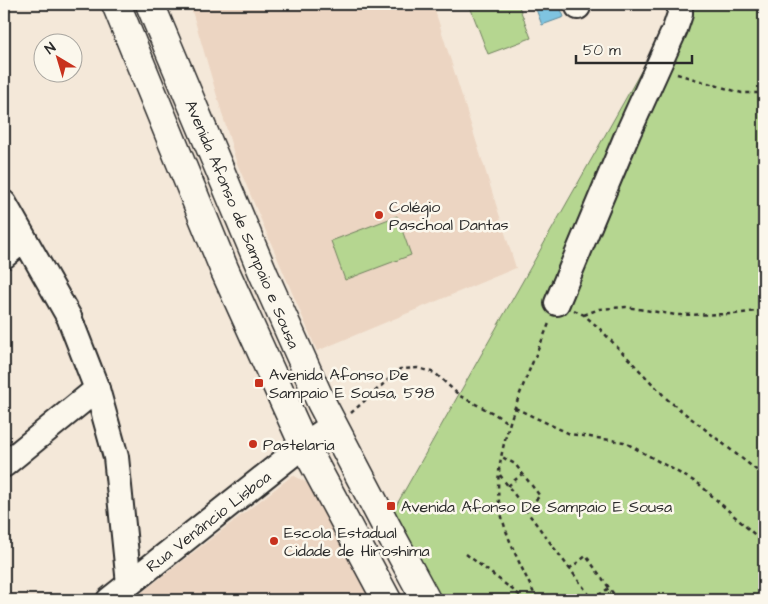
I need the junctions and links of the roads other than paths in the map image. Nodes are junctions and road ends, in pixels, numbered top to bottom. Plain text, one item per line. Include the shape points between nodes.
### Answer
1 (116, 4) edge
2 (150, 4) edge
3 (680, 4) edge
4 (4, 203) edge
5 (24, 239) junction
6 (4, 256) edge
7 (556, 303) road end
8 (96, 389) junction
9 (333, 425) junction
10 (304, 445) junction
11 (4, 465) edge
12 (129, 584) junction
13 (108, 600) edge
14 (387, 600) edge
15 (426, 600) edge

1 - 10 main road, Avenida Afonso de Sampaio e Sousa via 226,271
2 - 9 main road, Avenida Afonso de Sampaio e Sousa via 261,266
3 - 7 street via 676,30
4 - 5 street
5 - 6 street
5 - 8 street via 70,318
8 - 11 street
8 - 12 street via 116,457
9 - 10 street, Rua Venâncio Lisboa
9 - 15 main road, Avenida Afonso de Sampaio e Sousa
10 - 12 street, Rua Venâncio Lisboa
10 - 14 main road, Avenida Afonso de Sampaio e Sousa
12 - 13 street, Rua Venâncio Lisboa

